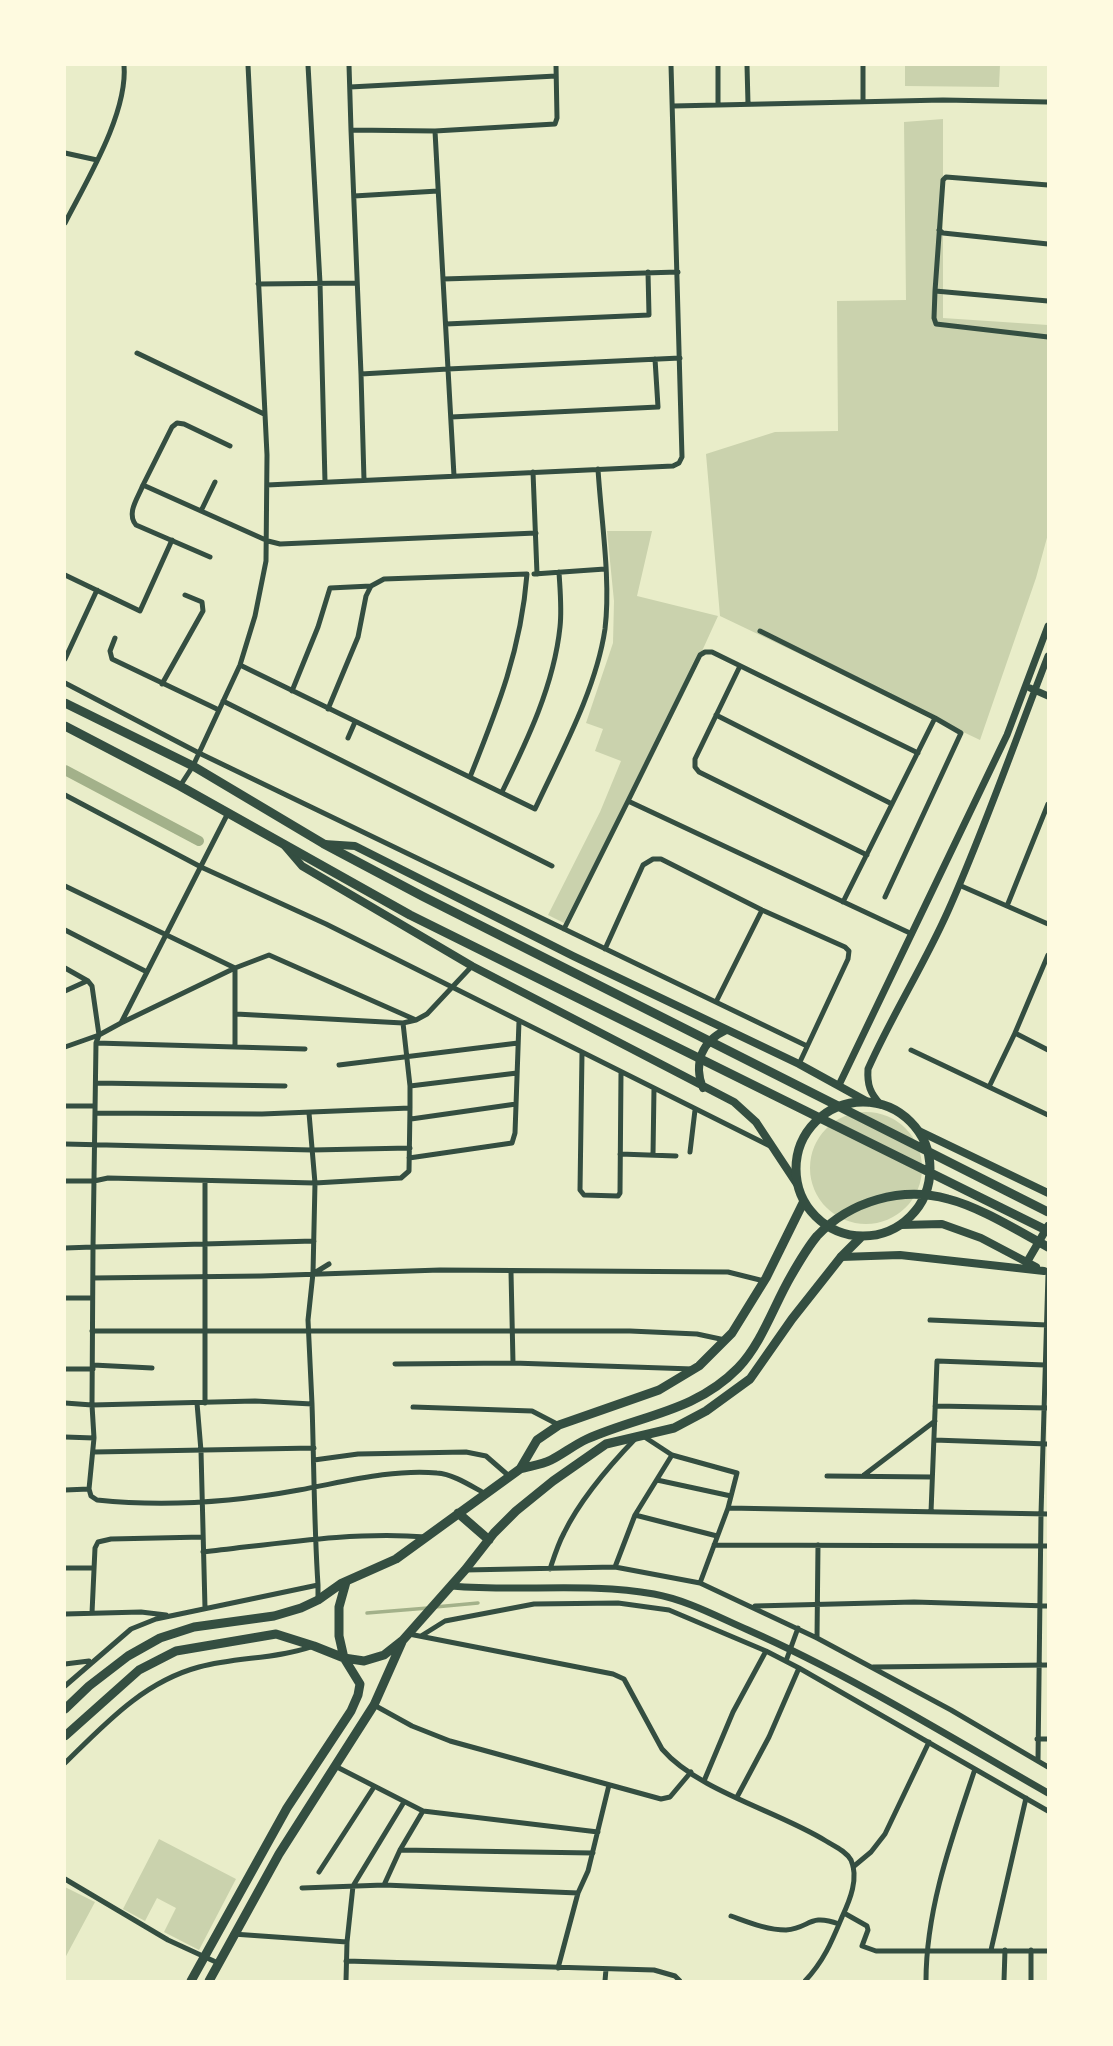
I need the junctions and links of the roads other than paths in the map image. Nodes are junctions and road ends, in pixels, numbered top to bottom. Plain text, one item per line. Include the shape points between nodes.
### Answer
1 (124, 65) edge
2 (248, 65) edge
3 (308, 65) edge
4 (349, 65) edge
5 (556, 65) edge
6 (671, 65) edge
7 (718, 65) edge
8 (747, 65) edge
9 (863, 65) edge
10 (556, 76) junction
11 (350, 87) junction
12 (863, 102) junction
13 (1048, 102) edge
14 (748, 104) junction
15 (719, 105) junction
16 (673, 106) junction
17 (351, 131) junction
18 (435, 131) junction
19 (65, 153) edge
20 (97, 160) junction
21 (1048, 185) edge
22 (438, 191) junction
23 (354, 196) junction
24 (68, 209) edge
25 (65, 223) edge
26 (939, 230) junction
27 (1048, 244) edge
28 (648, 272) junction
29 (678, 272) junction
30 (443, 278) junction
31 (320, 283) junction
32 (357, 283) junction
33 (258, 284) junction
34 (936, 291) junction
35 (1048, 301) edge
36 (446, 324) junction
37 (1048, 337) edge
38 (137, 353) dead end
39 (680, 358) junction
40 (655, 359) junction
41 (448, 369) junction
42 (362, 374) junction
43 (264, 414) junction
44 (451, 417) junction
45 (230, 446) dead end
46 (598, 469) junction
47 (533, 472) junction
48 (454, 476) junction
49 (364, 480) junction
50 (215, 482) dead end
51 (325, 482) junction
52 (143, 485) junction
53 (267, 485) junction
54 (201, 511) junction
55 (536, 533) junction
56 (172, 540) junction
57 (268, 541) junction
58 (210, 557) dead end
59 (605, 569) junction
60 (559, 572) junction
61 (527, 574) junction
62 (537, 574) junction
63 (65, 575) edge
64 (371, 586) junction
65 (97, 590) junction
66 (185, 595) dead end
67 (1048, 626) edge
68 (760, 631) dead end
69 (115, 638) dead end
70 (1048, 656) edge
71 (65, 659) edge
72 (240, 665) junction
73 (740, 666) junction
74 (65, 683) edge
75 (162, 684) junction
76 (1031, 684) junction
77 (1048, 688) edge
78 (292, 691) junction
79 (1048, 696) edge
80 (223, 701) junction
81 (65, 704) edge
82 (328, 709) junction
83 (219, 710) junction
84 (716, 715) junction
85 (935, 718) junction
86 (355, 722) junction
87 (65, 726) edge
88 (348, 738) dead end
89 (199, 753) junction
90 (918, 753) junction
91 (193, 766) junction
92 (470, 777) junction
93 (180, 786) junction
94 (502, 792) junction
95 (65, 795) edge
96 (628, 801) junction
97 (892, 804) junction
98 (1048, 804) edge
99 (228, 813) junction
100 (281, 842) junction
101 (324, 844) junction
102 (867, 855) junction
103 (552, 866) dead end
104 (201, 867) junction
105 (959, 885) junction
106 (65, 886) edge
107 (885, 897) dead end
108 (843, 902) junction
109 (1007, 906) junction
110 (762, 909) junction
111 (1048, 924) edge
112 (564, 929) junction
113 (65, 930) edge
114 (912, 934) junction
115 (166, 935) junction
116 (605, 949) junction
117 (1048, 955) edge
118 (472, 966) junction
119 (65, 968) edge
120 (235, 968) junction
121 (147, 972) junction
122 (88, 981) junction
123 (452, 987) junction
124 (65, 991) edge
125 (716, 1002) junction
126 (236, 1014) junction
127 (416, 1020) junction
128 (519, 1021) junction
129 (121, 1023) junction
130 (403, 1023) junction
131 (726, 1030) junction
132 (1015, 1033) junction
133 (99, 1035) junction
134 (96, 1043) junction
135 (518, 1043) junction
136 (235, 1046) junction
137 (807, 1046) junction
138 (65, 1047) edge
139 (305, 1049) dead end
140 (911, 1050) dead end
141 (1048, 1050) edge
142 (582, 1053) junction
143 (407, 1057) junction
144 (799, 1064) junction
145 (339, 1065) dead end
146 (621, 1072) junction
147 (517, 1073) junction
148 (96, 1083) junction
149 (839, 1085) junction
150 (285, 1086) dead end
151 (411, 1086) junction
152 (989, 1087) junction
153 (654, 1088) junction
154 (703, 1088) junction
155 (868, 1102) junction
156 (516, 1104) junction
157 (881, 1105) junction
158 (65, 1106) edge
159 (411, 1108) junction
160 (95, 1110) junction
161 (695, 1110) junction
162 (309, 1113) junction
163 (1048, 1115) edge
164 (411, 1119) junction
165 (919, 1131) junction
166 (65, 1144) edge
167 (94, 1144) junction
168 (773, 1147) junction
169 (410, 1148) junction
170 (312, 1150) junction
171 (690, 1152) dead end
172 (620, 1154) junction
173 (653, 1155) junction
174 (676, 1156) dead end
175 (409, 1158) junction
176 (65, 1181) edge
177 (94, 1181) junction
178 (205, 1182) junction
179 (315, 1183) junction
180 (797, 1184) junction
181 (1048, 1193) edge
182 (804, 1201) junction
183 (1048, 1212) edge
184 (901, 1225) junction
185 (1048, 1228) edge
186 (862, 1236) junction
187 (314, 1241) junction
188 (205, 1244) junction
189 (93, 1247) junction
190 (1048, 1247) edge
191 (65, 1248) edge
192 (841, 1256) junction
193 (1027, 1262) junction
194 (329, 1264) dead end
195 (511, 1272) junction
196 (1046, 1272) edge
197 (313, 1273) junction
198 (204, 1277) junction
199 (93, 1278) junction
200 (764, 1281) junction
201 (1048, 1289) edge
202 (65, 1297) edge
203 (91, 1298) junction
204 (930, 1320) dead end
205 (1047, 1325) edge
206 (92, 1331) junction
207 (204, 1331) junction
208 (513, 1331) junction
209 (309, 1332) junction
210 (726, 1340) junction
211 (1047, 1356) edge
212 (513, 1363) junction
213 (396, 1364) dead end
214 (1045, 1365) junction
215 (93, 1367) junction
216 (152, 1368) dead end
217 (65, 1369) edge
218 (693, 1369) junction
219 (197, 1403) junction
220 (205, 1403) junction
221 (65, 1404) edge
222 (312, 1404) junction
223 (92, 1405) junction
224 (935, 1406) junction
225 (413, 1407) dead end
226 (1046, 1408) edge
227 (935, 1421) junction
228 (559, 1425) junction
229 (641, 1436) junction
230 (65, 1437) edge
231 (94, 1438) junction
232 (934, 1440) junction
233 (1046, 1444) edge
234 (314, 1448) junction
235 (201, 1451) junction
236 (94, 1452) junction
237 (672, 1455) junction
238 (314, 1460) junction
239 (520, 1469) junction
240 (864, 1475) junction
241 (827, 1476) dead end
242 (510, 1477) junction
243 (932, 1477) junction
244 (657, 1479) junction
245 (313, 1487) junction
246 (89, 1489) junction
247 (65, 1490) edge
248 (486, 1494) junction
249 (731, 1496) junction
250 (202, 1502) junction
251 (728, 1508) junction
252 (931, 1512) junction
253 (458, 1513) junction
254 (1041, 1514) junction
255 (1048, 1514) edge
256 (635, 1515) junction
257 (717, 1536) junction
258 (203, 1537) junction
259 (426, 1537) junction
260 (315, 1539) junction
261 (489, 1540) junction
262 (714, 1545) junction
263 (818, 1545) junction
264 (1041, 1546) junction
265 (1048, 1546) edge
266 (203, 1552) junction
267 (615, 1567) junction
268 (65, 1568) edge
269 (94, 1568) junction
270 (550, 1569) junction
271 (466, 1570) junction
272 (346, 1582) junction
273 (700, 1583) junction
274 (318, 1585) junction
275 (450, 1589) junction
276 (318, 1601) junction
277 (817, 1605) junction
278 (1040, 1605) junction
279 (752, 1606) junction
280 (1048, 1606) edge
281 (205, 1608) junction
282 (92, 1613) junction
283 (65, 1614) edge
284 (170, 1615) junction
285 (798, 1628) junction
286 (412, 1634) junction
287 (817, 1638) junction
288 (314, 1646) junction
289 (766, 1651) junction
290 (791, 1651) junction
291 (344, 1658) junction
292 (92, 1661) junction
293 (786, 1661) junction
294 (65, 1664) edge
295 (1039, 1665) junction
296 (1048, 1665) edge
297 (872, 1667) junction
298 (799, 1668) junction
299 (65, 1686) edge
300 (374, 1706) junction
301 (65, 1709) edge
302 (65, 1736) edge
303 (1037, 1739) junction
304 (1048, 1740) edge
305 (929, 1742) junction
306 (1038, 1761) junction
307 (65, 1763) edge
308 (335, 1766) junction
309 (1048, 1767) edge
310 (975, 1769) junction
311 (691, 1772) junction
312 (704, 1781) junction
313 (609, 1785) junction
314 (374, 1787) junction
315 (1048, 1793) edge
316 (737, 1797) junction
317 (1026, 1798) junction
318 (404, 1802) junction
319 (423, 1811) junction
320 (1048, 1811) edge
321 (598, 1832) junction
322 (400, 1850) junction
323 (593, 1853) junction
324 (853, 1867) junction
325 (319, 1872) dead end
326 (65, 1879) edge
327 (384, 1885) junction
328 (353, 1886) junction
329 (302, 1888) dead end
330 (578, 1893) junction
331 (844, 1913) junction
332 (731, 1916) dead end
333 (839, 1924) junction
334 (233, 1934) junction
335 (347, 1942) junction
336 (926, 1950) junction
337 (991, 1950) junction
338 (1005, 1950) junction
339 (1031, 1950) junction
340 (1048, 1951) edge
341 (204, 1956) junction
342 (346, 1961) junction
343 (218, 1963) junction
344 (558, 1968) junction
345 (606, 1969) junction
346 (808, 1980) edge
347 (191, 1981) edge
348 (209, 1981) edge
349 (346, 1981) edge
350 (605, 1981) edge
351 (680, 1981) edge
352 (926, 1981) edge
353 (1004, 1981) edge
354 (1031, 1981) edge

1 - 20 street via 116,115
2 - 33 street
3 - 31 street
4 - 11 street
5 - 10 street
6 - 16 street
7 - 15 street
8 - 14 street
9 - 12 street
10 - 11 street
10 - 18 street via 555,124
11 - 17 street
12 - 13 street
12 - 14 street
14 - 15 street
15 - 16 street
16 - 29 street
17 - 18 street
17 - 23 street
18 - 22 street
19 - 20 street
20 - 24 street
21 - 26 street via 946,177
22 - 23 street
22 - 30 street
23 - 32 street
24 - 25 street
26 - 27 street
26 - 34 street
28 - 29 street
28 - 30 street
28 - 36 street via 649,315
29 - 39 street
30 - 36 street
31 - 32 street
31 - 33 street
31 - 51 street
32 - 42 street
33 - 43 street
34 - 35 street
34 - 37 street via 936,324
36 - 41 street
38 - 43 street
39 - 40 street
39 - 46 street via 679,463
40 - 41 street
40 - 44 street via 657,407
41 - 42 street
41 - 44 street
42 - 49 street
43 - 53 street
44 - 48 street
45 - 52 street via 184,424 172,426
46 - 47 street
46 - 59 street
47 - 48 street
47 - 55 street
48 - 49 street
49 - 51 street
50 - 54 street
51 - 53 street
52 - 54 street
52 - 56 street via 131,520
53 - 57 street
54 - 57 street
55 - 57 street via 292,544
55 - 62 street
56 - 58 street
56 - 65 street via 140,611
57 - 72 street via 255,616
59 - 60 street
59 - 94 street via 605,630 570,734 535,808
60 - 62 street
60 - 94 street via 558,643 544,695
61 - 62 street
61 - 64 street via 384,579
61 - 92 street via 515,656
63 - 65 street
64 - 78 street via 330,588
64 - 82 street via 358,636
65 - 71 street
66 - 75 street via 202,602 202,611
67 - 76 street
68 - 85 street
69 - 75 street via 112,659
70 - 76 street
72 - 78 street
72 - 80 street
73 - 84 street
73 - 90 street
73 - 96 street via 712,652 700,655
74 - 89 street
75 - 83 street
76 - 77 street
76 - 79 street
76 - 105 street
76 - 114 street
78 - 82 street
80 - 83 street
80 - 103 street
81 - 91 main road
82 - 86 street
83 - 89 street
84 - 97 street
84 - 102 street via 695,760 699,772
85 - 90 street
85 - 107 street via 961,736
86 - 88 street
86 - 92 street
87 - 93 main road
89 - 91 street
89 - 112 street
90 - 97 street
91 - 93 street
91 - 101 main road
92 - 94 street
93 - 99 main road
95 - 104 street
96 - 108 street
96 - 112 street
97 - 102 street
98 - 109 street
99 - 100 main road
99 - 104 street
100 - 118 main road via 302,866
100 - 185 main road via 410,915
101 - 131 main road via 355,846
101 - 183 main road
102 - 108 street
104 - 115 street
104 - 123 street
105 - 109 street
105 - 157 street via 868,1069 867,1085
106 - 115 street
108 - 114 street
109 - 111 street
110 - 116 street via 653,859 643,865
110 - 125 street
110 - 137 street via 849,951
112 - 116 street
113 - 121 street
114 - 149 street
115 - 120 street
115 - 121 street
116 - 125 street
117 - 132 street
118 - 123 street
118 - 154 main road
119 - 122 street
120 - 126 street
120 - 127 street via 260,957 279,957
120 - 129 street
121 - 129 street
122 - 124 street
122 - 133 street
123 - 127 street
123 - 128 street
125 - 137 street
126 - 130 street
126 - 136 street
127 - 130 street
128 - 135 street
128 - 142 street
129 - 133 street
130 - 143 street
131 - 144 main road
131 - 154 main road via 711,1039 701,1054 698,1071
132 - 141 street
132 - 152 street
133 - 134 street
133 - 138 street
134 - 136 street
134 - 148 street
135 - 143 street
135 - 147 street
136 - 139 street
137 - 144 street
140 - 152 street
142 - 146 street
142 - 172 street via 582,1194 619,1195
143 - 145 street
143 - 151 street
144 - 149 main road
146 - 153 street
146 - 172 street
147 - 151 street
147 - 156 street
148 - 150 street
148 - 160 street
149 - 155 main road
151 - 159 street
152 - 163 street
153 - 161 street
153 - 173 street
154 - 168 main road via 734,1102 756,1122
155 - 157 main road
155 - 180 main road via 840,1106 817,1121 801,1143
156 - 164 street
156 - 175 street via 512,1143
157 - 165 main road via 902,1115
158 - 160 street
159 - 162 street
159 - 164 street
160 - 162 street
160 - 167 street
161 - 168 street
161 - 171 street
162 - 170 street
164 - 169 street
165 - 181 main road
165 - 184 main road via 929,1155 930,1182 920,1206
166 - 167 street
167 - 170 street
167 - 177 street
168 - 180 main road
169 - 170 street
169 - 175 street
170 - 179 street
172 - 173 street
173 - 174 street
175 - 179 street via 409,1171 401,1178
176 - 177 street
177 - 178 street
177 - 189 street
178 - 179 street
178 - 188 street
179 - 187 street
180 - 182 main road
182 - 186 main road via 827,1225
182 - 200 main road
184 - 186 main road
184 - 193 main road via 942,1224
185 - 193 main road
186 - 192 main road
187 - 188 street
187 - 197 street
188 - 189 street
188 - 198 street
189 - 191 street
189 - 199 street
190 - 239 main road via 948,1198 887,1197 849,1212 804,1253 740,1366 708,1394 586,1440 548,1462
192 - 196 main road via 900,1255
192 - 229 main road via 750,1379 674,1429
193 - 196 main road
194 - 197 street
195 - 197 street
195 - 200 street via 728,1272
195 - 208 street
196 - 201 street
197 - 198 street
197 - 209 street
198 - 199 street
198 - 207 street
199 - 203 street
200 - 210 main road
201 - 205 street
202 - 203 street
203 - 206 street
204 - 205 street
205 - 211 street
206 - 207 street
206 - 215 street
207 - 209 street
207 - 220 street
208 - 209 street
208 - 210 street via 669,1332
208 - 212 street
209 - 222 street
210 - 218 main road
211 - 214 street
212 - 213 street
212 - 218 street
214 - 224 street via 937,1361
214 - 226 street
215 - 216 street
215 - 217 street
215 - 223 street
218 - 228 main road via 659,1390
219 - 220 street
219 - 223 street
219 - 235 street
220 - 222 street
221 - 223 street
222 - 234 street
223 - 231 street
224 - 226 street
224 - 227 street
225 - 228 street via 532,1411
226 - 233 street
227 - 232 street
227 - 240 street
228 - 239 main road via 537,1440
229 - 237 street
229 - 261 main road via 606,1444 516,1511
229 - 270 street via 607,1470 578,1510
230 - 231 street
231 - 236 street
232 - 233 street
232 - 243 street
233 - 254 street
234 - 235 street
234 - 238 street
235 - 236 street
235 - 250 street
236 - 246 street
237 - 244 street
237 - 249 street via 737,1473
238 - 242 street via 358,1454 466,1452 486,1456
238 - 245 street
239 - 242 main road
240 - 241 street
240 - 243 street
242 - 248 main road
243 - 252 street
244 - 249 street
244 - 256 street
245 - 248 street via 435,1473
245 - 250 street
245 - 260 street
246 - 247 street
246 - 250 street via 97,1500
248 - 253 main road
249 - 251 street
250 - 258 street
251 - 252 street
251 - 257 street
252 - 254 street
253 - 259 main road
253 - 261 main road
254 - 255 street
254 - 264 street
256 - 257 street
256 - 267 street
257 - 262 street
258 - 266 street
258 - 269 street via 103,1540 95,1548
259 - 260 street
259 - 272 main road via 396,1559
260 - 266 street
260 - 274 street
261 - 271 main road
262 - 263 street
262 - 273 street
263 - 264 street
263 - 277 street
264 - 265 street
264 - 278 street
266 - 281 street
267 - 270 street
267 - 273 street
268 - 269 street
269 - 282 street
270 - 271 street
271 - 275 main road
272 - 276 main road
272 - 291 main road via 339,1607
273 - 279 street
274 - 276 street
274 - 281 street
275 - 286 main road
275 - 290 street via 657,1595 690,1604
276 - 301 main road via 274,1616 194,1627 160,1638 128,1656
277 - 278 street
277 - 279 street
277 - 287 street
278 - 280 street
278 - 295 street
279 - 285 street
281 - 284 street
282 - 283 street
282 - 284 street
284 - 292 street via 131,1629
285 - 287 street
285 - 290 street
286 - 289 street via 445,1621 534,1604 618,1603 669,1610
286 - 291 main road via 384,1655 364,1661
286 - 300 main road
286 - 311 street via 624,1679 662,1749
287 - 297 street
288 - 291 main road
288 - 302 main road via 276,1634 176,1651 139,1670
288 - 307 street via 200,1667 167,1678 132,1699
289 - 293 street
289 - 312 street via 733,1712
290 - 293 street
290 - 315 street
291 - 341 main road via 360,1684 351,1710 281,1818
292 - 294 street
292 - 299 street
293 - 298 street
295 - 296 street
295 - 297 street
295 - 303 street
297 - 306 street
298 - 305 street
298 - 316 street
300 - 308 main road
300 - 313 street via 450,1741
303 - 304 street
303 - 306 street
305 - 310 street
305 - 324 street via 885,1834
306 - 309 street
308 - 314 street
308 - 334 main road
310 - 317 street
310 - 336 street via 942,1869
311 - 312 street
311 - 313 street via 666,1800
312 - 316 street
313 - 321 street
314 - 318 street
314 - 325 street
316 - 324 street via 810,1831 845,1853
317 - 320 street
317 - 337 street
318 - 319 street
318 - 328 street
319 - 321 street
319 - 322 street
321 - 323 street
322 - 323 street
322 - 327 street
323 - 330 street
324 - 331 street
326 - 341 street
327 - 328 street
327 - 330 street
328 - 329 street
328 - 335 street
330 - 344 street
331 - 333 street
331 - 336 street via 867,1926 864,1948
332 - 333 street via 778,1929 819,1919
333 - 346 street via 827,1955
334 - 335 street
334 - 343 main road
335 - 342 street
336 - 337 street
336 - 352 street
337 - 338 street
338 - 339 street
338 - 353 street
339 - 340 street
339 - 354 street
341 - 343 street
341 - 347 main road
342 - 344 street
342 - 349 street
343 - 348 main road
344 - 345 street
345 - 350 street
345 - 351 street via 654,1970

